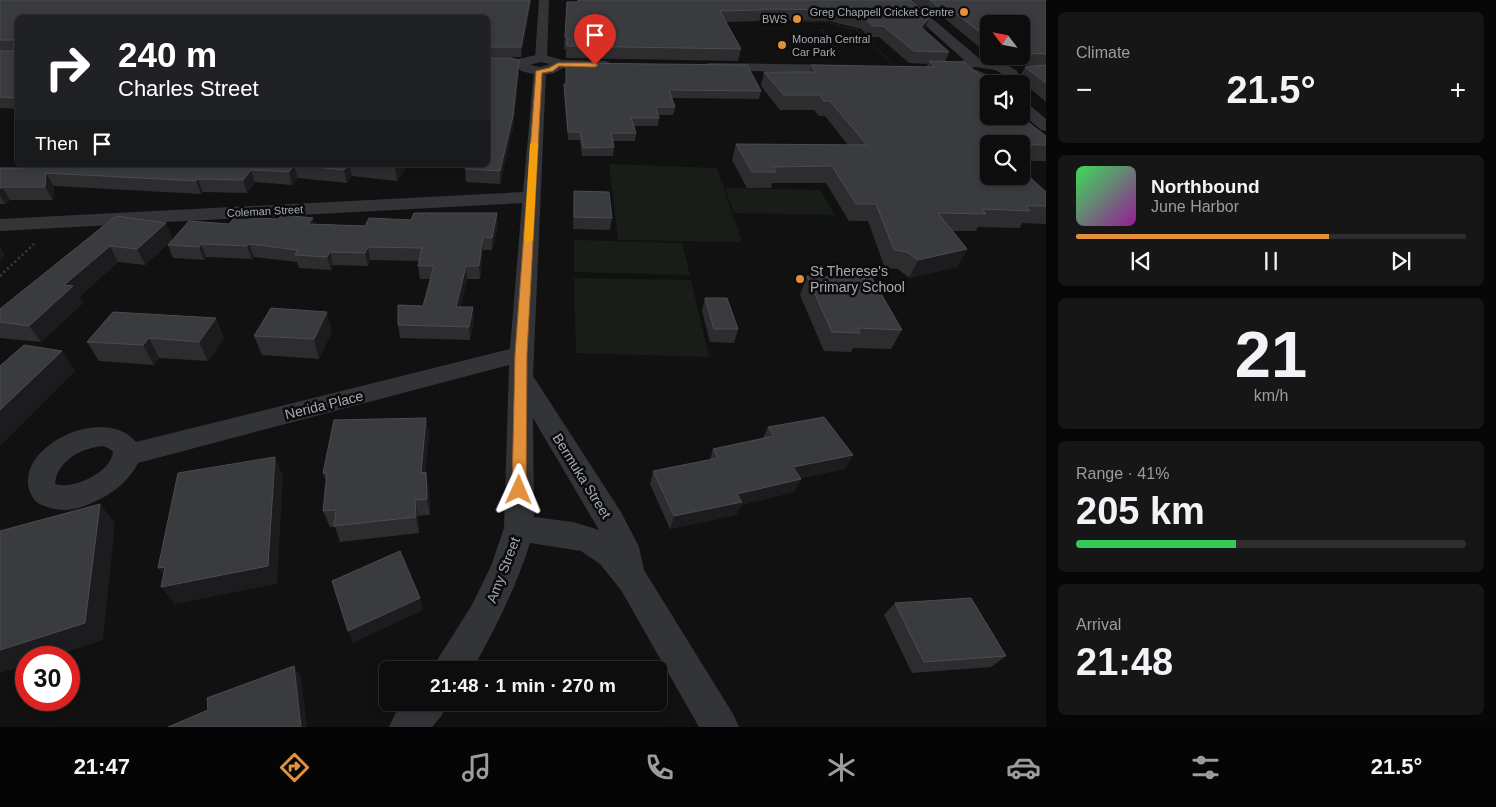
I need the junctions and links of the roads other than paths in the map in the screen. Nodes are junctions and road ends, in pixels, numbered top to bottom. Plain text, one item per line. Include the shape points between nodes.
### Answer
1 (544, 0) edge
2 (903, 0) edge
3 (516, 64) edge
4 (540, 65) junction
5 (616, 65) edge
6 (694, 67) edge
7 (970, 67) junction
8 (865, 70) edge
9 (947, 70) edge
10 (1010, 71) junction
11 (1028, 72) edge
12 (1012, 75) edge
13 (980, 76) edge
14 (1030, 113) edge
15 (1046, 127) edge
16 (531, 197) junction
17 (0, 225) edge
18 (521, 366) junction
19 (126, 455) dead end
20 (519, 528) junction
21 (632, 579) junction
22 (457, 661) edge
23 (421, 711) edge
24 (408, 727) edge
25 (720, 727) edge

1 - 4 street, Amy Street
2 - 7 street
3 - 4 street via 528,70
4 - 5 street via 551,59 558,64
4 - 16 street, Amy Street
6 - 8 street
7 - 9 street
7 - 10 street via 991,64
7 - 13 street via 974,75
10 - 11 street
10 - 12 street
14 - 15 street
16 - 17 street, Coleman Street
16 - 18 street, Amy Street
18 - 19 street, Nerida Place
18 - 20 street, Amy Street
18 - 21 street, Bermuka Street via 610,521 624,548
20 - 21 street, Bermuka Street via 590,540 616,558
20 - 22 street, Amy Street via 506,568 484,617
21 - 25 street, Bermuka Street
23 - 24 street

